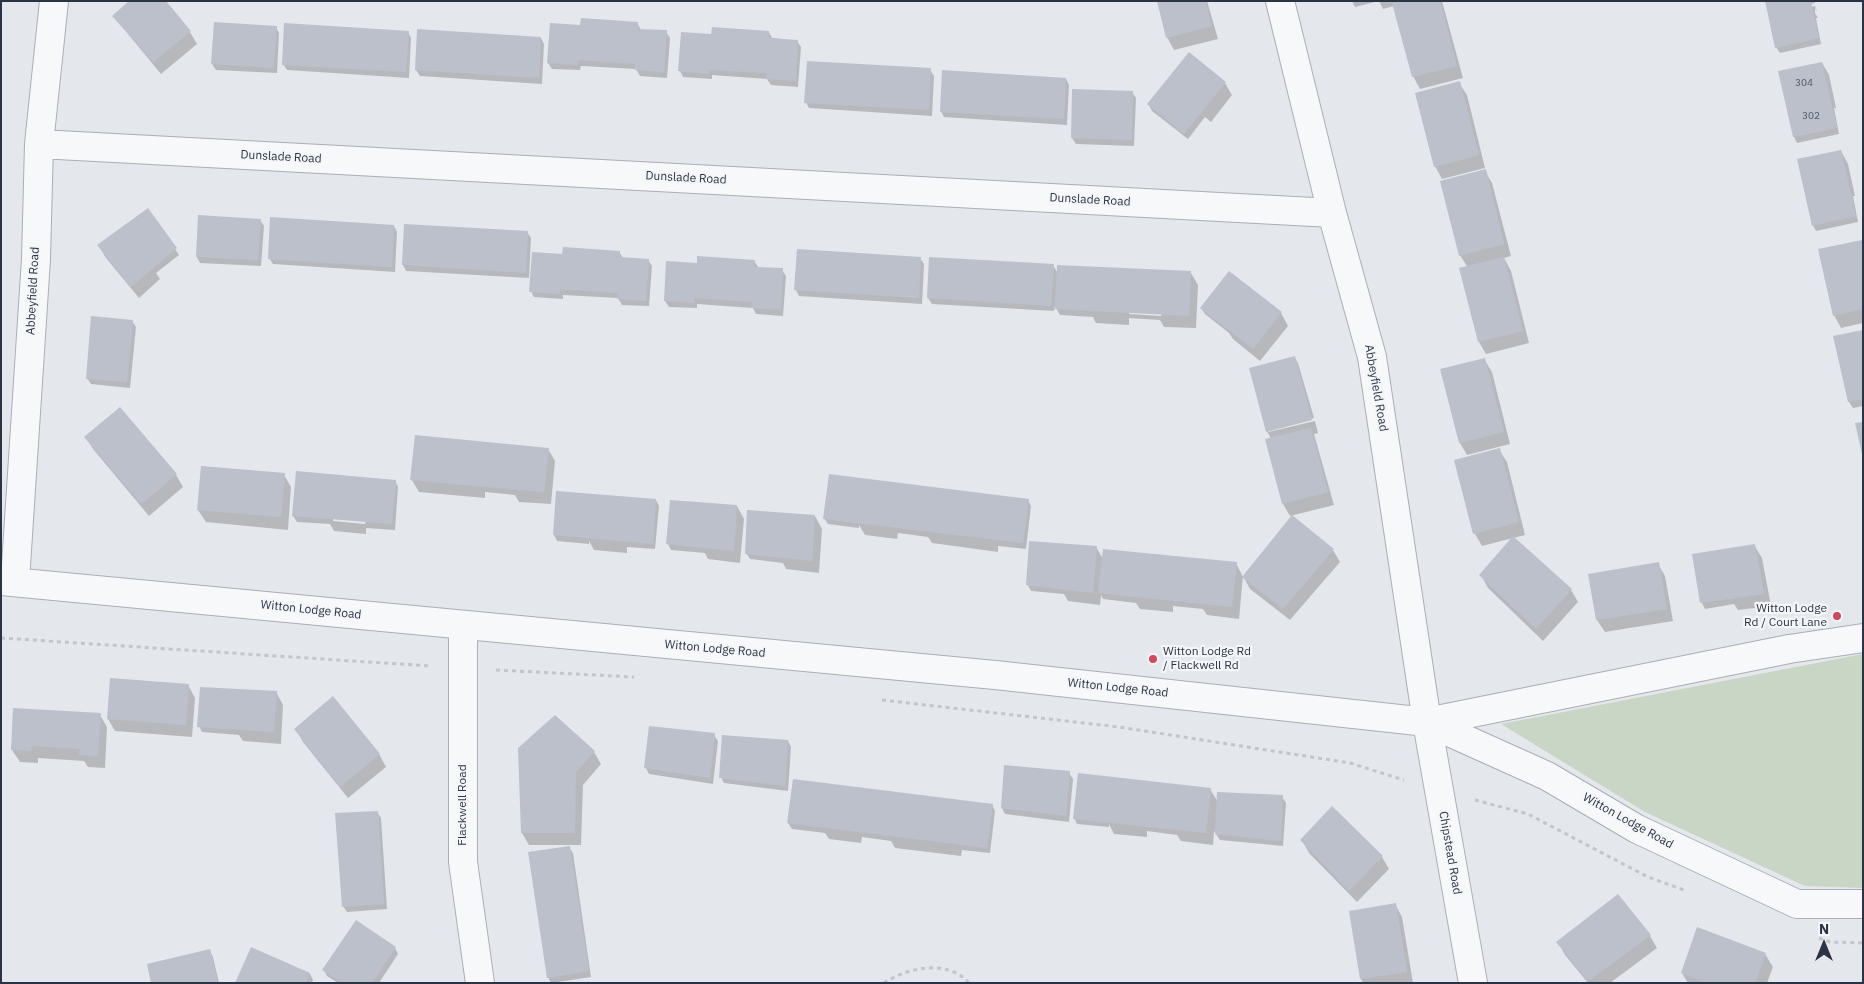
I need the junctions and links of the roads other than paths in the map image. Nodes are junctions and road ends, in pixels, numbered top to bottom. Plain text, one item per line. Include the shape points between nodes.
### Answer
1 (54, 1) edge
2 (1280, 1) edge
3 (39, 144) junction
4 (1332, 213) junction
5 (8, 581) edge
6 (464, 625) junction
7 (1863, 638) edge
8 (1427, 722) junction
9 (1863, 904) edge
10 (480, 983) edge
11 (1473, 983) edge

1 - 3 street, Abbeyfield Road
2 - 4 street, Abbeyfield Road
3 - 4 street, Dunslade Road
3 - 5 street, Abbeyfield Road via 36,259
4 - 8 street, Abbeyfield Road via 1372,357
5 - 6 street, Witton Lodge Road
6 - 8 street, Witton Lodge Road via 995,675
6 - 10 street, Flackwell Road via 463,862
7 - 8 street, Witton Lodge Road via 1789,649
8 - 9 street, Witton Lodge Road via 1547,776 1636,829 1797,904
8 - 11 street, Chipstead Road

